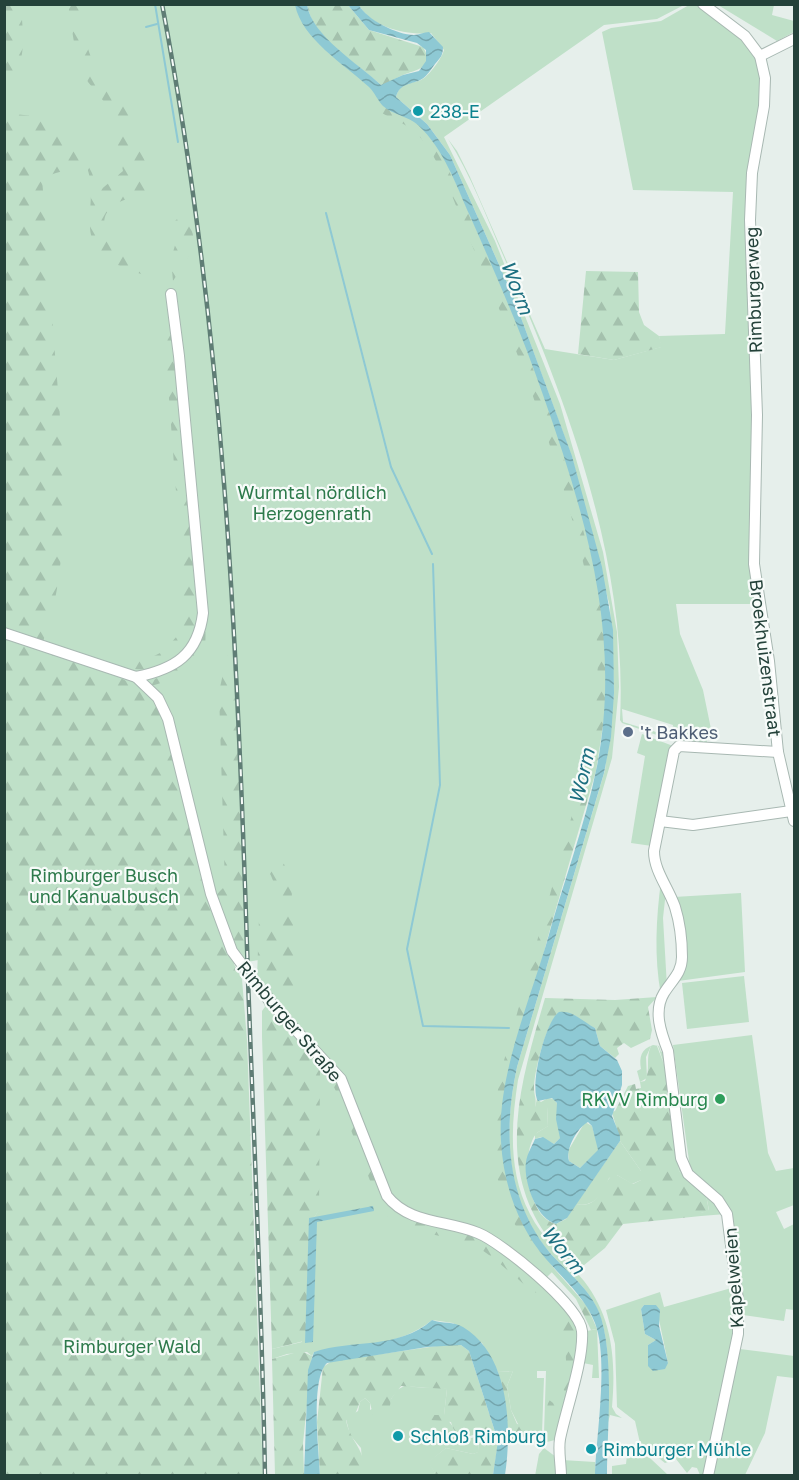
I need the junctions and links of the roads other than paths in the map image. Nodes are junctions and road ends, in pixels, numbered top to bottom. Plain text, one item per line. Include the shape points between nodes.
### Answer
1 (703, 4) edge
2 (795, 39) edge
3 (760, 57) junction
4 (171, 294) dead end
5 (754, 564) joint
6 (4, 633) edge
7 (136, 677) junction
8 (778, 752) junction
9 (793, 816) edge
10 (660, 821) junction
11 (561, 1476) edge
12 (708, 1476) edge

1 - 3 street via 738,29
2 - 3 street
3 - 5 street, Rimburgerweg via 765,96 752,173 750,220 757,415
4 - 7 street via 203,613 199,636 188,653 165,669
5 - 8 street, Broekhuizenstraat
6 - 7 street
7 - 11 street, Rimburger Straße via 164,709 211,894 232,951 270,1002 340,1079 387,1196 407,1214 481,1234 558,1293 577,1315 582,1336 560,1439
8 - 9 street, Broekhuizenstraat
8 - 10 street, Kapelweien via 679,746 674,751
9 - 10 street via 693,825
10 - 12 street, Kapelweien via 654,859 679,921 682,961 679,974 662,996 658,1015 661,1036 668,1051 681,1158 688,1174 718,1200 727,1214 738,1300 738,1334

